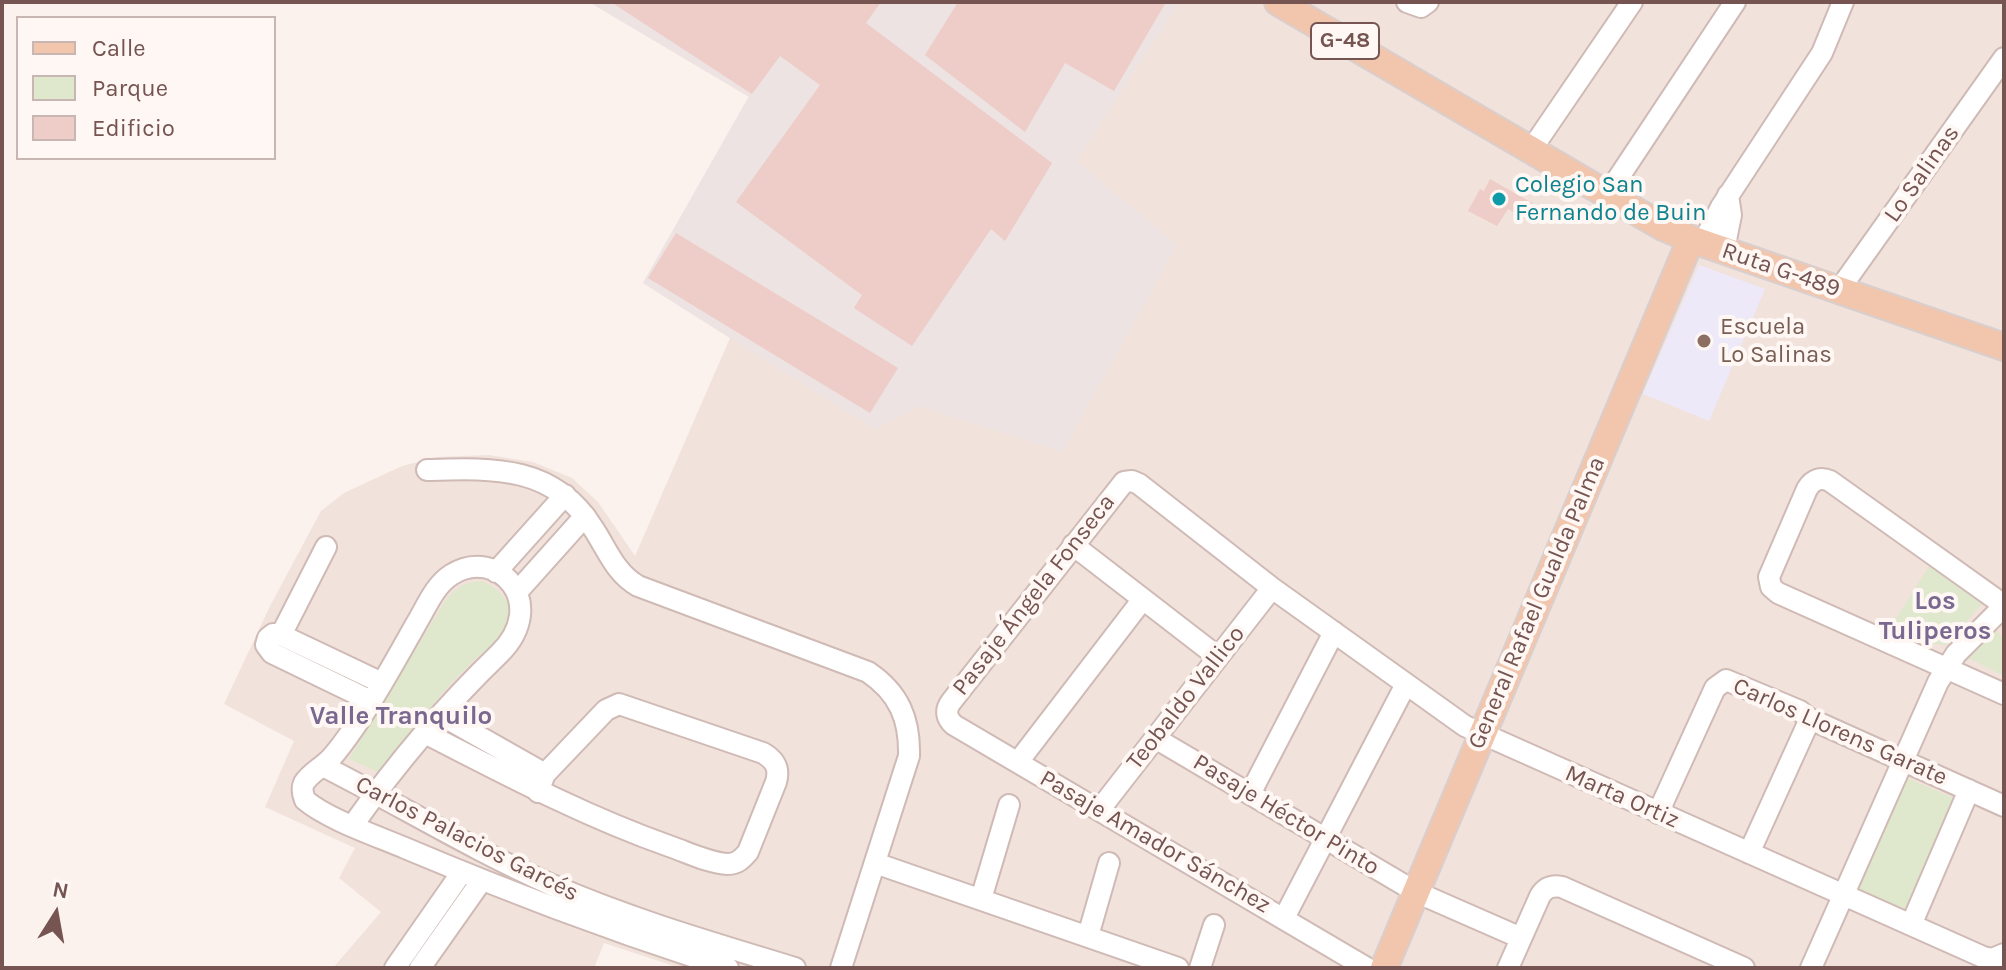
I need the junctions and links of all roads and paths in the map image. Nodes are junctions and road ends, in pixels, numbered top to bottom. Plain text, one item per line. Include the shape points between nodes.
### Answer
1 (1279, 2) edge
2 (1407, 2) edge
3 (1428, 2) edge
4 (1632, 2) edge
5 (1735, 2) edge
6 (1843, 2) edge
7 (2004, 58) edge
8 (1531, 150) junction
9 (1607, 195) junction
10 (1706, 244) junction
11 (1839, 290) junction
12 (2004, 347) edge
13 (427, 470) dead end
14 (1127, 481) joint
15 (565, 495) junction
16 (585, 516) junction
17 (1073, 545) junction
18 (326, 547) dead end
19 (496, 572) junction
20 (1272, 588) junction
21 (517, 592) junction
22 (1143, 599) junction
23 (2001, 613) edge
24 (1334, 632) junction
25 (281, 635) junction
26 (1218, 657) junction
27 (1946, 667) junction
28 (382, 683) junction
29 (1406, 684) junction
30 (2004, 694) edge
31 (371, 701) junction
32 (947, 714) joint
33 (441, 715) junction
34 (1810, 719) junction
35 (425, 733) junction
36 (1481, 735) junction
37 (1155, 738) junction
38 (1903, 761) junction
39 (1018, 762) junction
40 (323, 766) junction
41 (541, 783) junction
42 (1969, 790) junction
43 (376, 793) junction
44 (1250, 794) junction
45 (1009, 805) dead end
46 (2004, 806) edge
47 (1100, 809) junction
48 (1658, 813) junction
49 (353, 825) junction
50 (1325, 838) junction
51 (1749, 853) junction
52 (875, 863) junction
53 (1109, 863) dead end
54 (462, 872) junction
55 (482, 880) junction
56 (1416, 892) junction
57 (1843, 895) junction
58 (981, 899) junction
59 (1284, 918) junction
60 (1214, 925) dead end
61 (1911, 925) junction
62 (1088, 936) junction
63 (1521, 938) junction
64 (2000, 956) edge
65 (395, 968) edge
66 (420, 968) edge
67 (728, 968) edge
68 (795, 968) edge
69 (841, 968) edge
70 (1178, 968) edge
71 (1200, 968) edge
72 (1367, 968) edge
73 (1384, 968) edge
74 (1508, 968) edge
75 (1744, 968) edge
76 (1811, 968) edge

1 - 8 main road, Ruta G-489 / G-48
2 - 3 street via 1421,7
4 - 8 street
5 - 9 street
6 - 10 street via 1822,53 1728,195 1731,215
7 - 11 street, Lo Salinas
8 - 9 main road, Ruta G-489 / G-48
9 - 10 main road, Ruta G-489 / G-48
10 - 11 main road, Ruta G-489 / G-48
10 - 36 main road, General Rafael Gualda Palma
11 - 12 main road, Ruta G-489 / G-48
13 - 15 street via 520,472
14 - 17 street, Pasaje Ángela Fonseca
14 - 20 street, Marta Ortiz via 1139,484
15 - 16 street
15 - 19 street
16 - 21 street
16 - 52 street via 623,578 868,672 888,685 910,733 909,756
17 - 22 street
17 - 32 street, Pasaje Ángela Fonseca
18 - 25 street
19 - 21 street
19 - 28 street via 469,568 443,581
20 - 24 street, Marta Ortiz
20 - 26 street, Teobaldo Vallico
21 - 33 street via 522,609 515,634
22 - 26 street
22 - 39 street
23 - 27 street
23 - 27 street via 1830,481 1817,479 1807,489 1770,583 1778,593
24 - 29 street, Marta Ortiz
24 - 44 street
25 - 28 street
25 - 31 street via 268,638 272,653
26 - 37 street, Teobaldo Vallico
27 - 30 street
27 - 38 street
28 - 31 street
29 - 36 street, Marta Ortiz
29 - 50 street
31 - 40 street
32 - 39 street, Pasaje Amador Sánchez via 954,725
33 - 35 street
33 - 41 street
34 - 38 street, Carlos Llorens Garate
34 - 48 street, Carlos Llorens Garate via 1734,681 1720,682
34 - 51 street
35 - 41 street
35 - 43 street
36 - 48 street, Marta Ortiz
36 - 56 main road, General Rafael Gualda Palma
37 - 44 street, Pasaje Héctor Pinto
37 - 47 street, Teobaldo Vallico
38 - 42 street, Carlos Llorens Garate
38 - 57 street
39 - 47 street, Pasaje Amador Sánchez
40 - 43 street, Carlos Palacios Garcés
40 - 49 street, Carlos Palacios Garcés via 302,791 309,804
41 - 41 street via 662,843 732,864 750,848 778,771 763,753 619,704 606,710
42 - 46 street, Carlos Llorens Garate
42 - 61 street
43 - 49 street
43 - 68 street, Carlos Palacios Garcés via 553,885
44 - 50 street, Pasaje Héctor Pinto
45 - 58 street
47 - 59 street, Pasaje Amador Sánchez
48 - 51 street, Marta Ortiz
49 - 54 street, Carlos Palacios Garcés
50 - 56 street, Pasaje Héctor Pinto
50 - 59 street
51 - 57 street, Marta Ortiz
52 - 58 street
52 - 69 street
53 - 62 street
54 - 55 street, Carlos Palacios Garcés
54 - 65 street
55 - 66 street
55 - 67 street, Carlos Palacios Garcés
56 - 63 street, Pasaje Héctor Pinto
56 - 73 main road, General Rafael Gualda Palma
57 - 61 street, Marta Ortiz
57 - 76 street
58 - 62 street
59 - 72 street, Pasaje Amador Sánchez
60 - 71 street
61 - 64 street, Marta Ortiz via 1983,957
62 - 70 street
63 - 74 street
63 - 75 street via 1540,896 1549,887 1562,887

